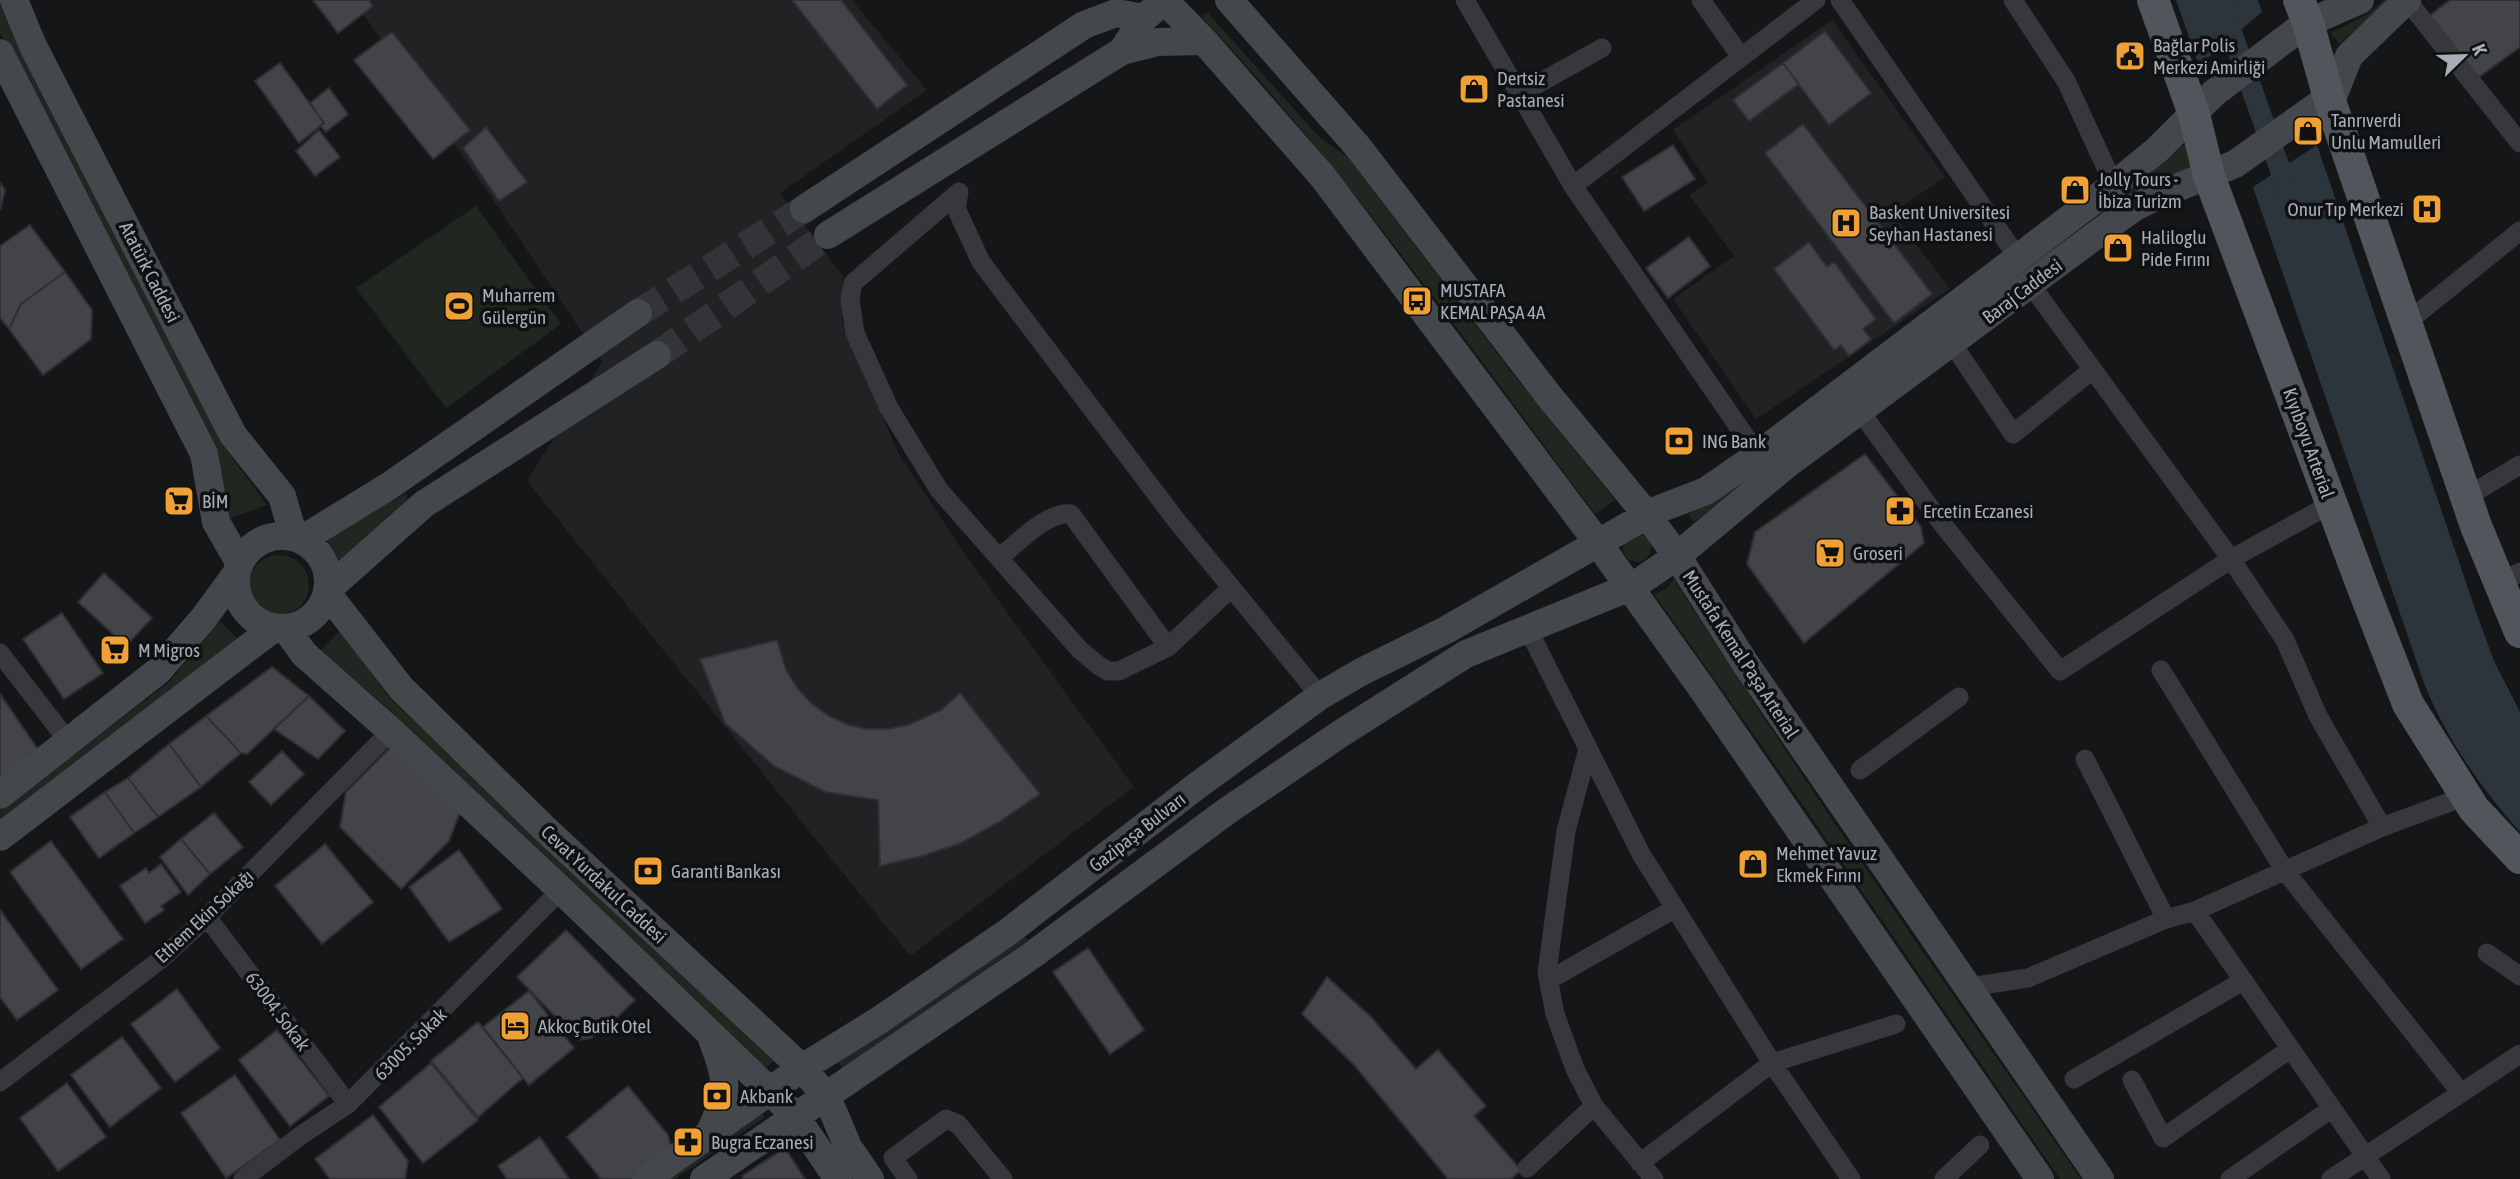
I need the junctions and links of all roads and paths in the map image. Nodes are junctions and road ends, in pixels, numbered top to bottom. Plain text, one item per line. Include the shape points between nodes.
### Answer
1 (14, 0) edge
2 (1230, 0) edge
3 (1465, 0) edge
4 (1701, 0) edge
5 (1816, 0) edge
6 (1840, 0) edge
7 (2013, 0) edge
8 (2152, 0) edge
9 (2360, 0) edge
10 (2407, 0) edge
11 (1159, 5) edge
12 (1084, 13) edge
13 (2301, 18) edge
14 (1205, 41) junction
15 (1602, 48) dead end
16 (1122, 51) junction
17 (0, 53) edge
18 (1741, 57) junction
19 (1520, 94) junction
20 (2326, 100) junction
21 (2204, 104) junction
22 (2520, 143) edge
23 (2222, 170) junction
24 (2114, 185) junction
25 (1573, 186) junction
26 (804, 209) tunnel mouth
27 (2520, 231) edge
28 (828, 235) tunnel mouth
29 (2018, 258) junction
30 (2031, 285) junction
31 (638, 313) tunnel mouth
32 (2406, 323) junction
33 (1952, 343) junction
34 (657, 355) tunnel mouth
35 (2092, 370) junction
36 (1860, 411) junction
37 (1758, 455) junction
38 (2520, 466) edge
39 (2466, 498) junction
40 (2331, 504) junction
41 (1647, 515) junction
42 (298, 539) junction
43 (1598, 543) junction
44 (1677, 556) junction
45 (999, 558) junction
46 (2231, 559) junction
47 (237, 568) junction
48 (1630, 587) junction
49 (1231, 588) junction
50 (327, 592) junction
51 (1527, 627) junction
52 (280, 629) junction
53 (2520, 632) edge
54 (1168, 647) junction
55 (0, 653) edge
56 (2161, 670) dead end
57 (1320, 696) junction
58 (1959, 697) dead end
59 (391, 731) junction
60 (68, 741) junction
61 (1588, 750) junction
62 (2085, 759) dead end
63 (1860, 770) dead end
64 (0, 795) edge
65 (2466, 796) junction
66 (2382, 827) junction
67 (0, 837) edge
68 (2520, 858) edge
69 (2285, 871) junction
70 (561, 890) junction
71 (1674, 909) junction
72 (2195, 911) junction
73 (207, 917) junction
74 (2166, 919) junction
75 (2487, 953) dead end
76 (2520, 976) edge
77 (1549, 980) junction
78 (2243, 981) junction
79 (1969, 987) junction
80 (1896, 1024) dead end
81 (711, 1034) junction
82 (2290, 1049) junction
83 (2520, 1054) edge
84 (1772, 1063) junction
85 (802, 1068) junction
86 (2074, 1079) dead end
87 (2132, 1080) dead end
88 (0, 1082) edge
89 (771, 1091) junction
90 (2461, 1093) junction
91 (827, 1097) junction
92 (348, 1104) junction
93 (1594, 1106) junction
94 (2331, 1109) junction
95 (796, 1117) junction
96 (708, 1136) junction
97 (1980, 1145) dead end
98 (2364, 1157) junction
99 (1640, 1163) junction
100 (1527, 1168) dead end
101 (243, 1179) edge
102 (646, 1179) edge
103 (704, 1179) edge
104 (838, 1179) edge
105 (870, 1179) edge
106 (908, 1179) edge
107 (1003, 1179) edge
108 (1654, 1179) edge
109 (1851, 1179) edge
110 (1944, 1179) edge
111 (2040, 1179) edge
112 (2100, 1179) edge
113 (2230, 1179) edge
114 (2331, 1179) edge
115 (2381, 1179) edge

1 - 42 main road, Atatürk Caddesi via 33,46 233,435 282,496
2 - 41 main road, Mustafa Kemal Paşa Arterial via 1358,147 1549,396
3 - 19 street
4 - 18 street
5 - 18 street
6 - 29 street
7 - 24 street via 2066,80
8 - 21 main road, Kıyıboyu Arterial
9 - 13 main road, Baraj Caddesi
10 - 20 main road, Baraj Caddesi via 2349,56 2334,94
10 - 22 street
11 - 12 main road
11 - 14 main road
11 - 16 main road
12 - 26 main road
13 - 20 main road
13 - 21 main road, Baraj Caddesi
14 - 16 main road via 1158,42
14 - 43 main road via 1323,177
15 - 19 street
16 - 28 main road
17 - 47 main road, Atatürk Caddesi via 204,454 216,522
18 - 25 street
19 - 25 street
20 - 23 main road, Baraj Caddesi
20 - 32 main road
21 - 23 main road, Kıyıboyu Arterial
21 - 24 main road, Baraj Caddesi
23 - 30 main road, Baraj Caddesi via 2134,207
23 - 40 main road, Kıyıboyu Arterial
24 - 29 main road, Baraj Caddesi
25 - 37 street
27 - 32 street
29 - 37 main road, Baraj Caddesi
30 - 33 main road, Baraj Caddesi
30 - 35 street
31 - 42 main road via 389,486
32 - 39 main road
33 - 35 street via 2013,434
33 - 36 main road, Baraj Caddesi
34 - 50 main road via 424,504
35 - 46 street
36 - 44 main road, Baraj Caddesi via 1786,465
36 - 46 street via 1940,521 2060,671
37 - 41 main road, Baraj Caddesi via 1706,491
38 - 39 street
39 - 53 main road
40 - 46 street
40 - 65 main road, Kıyıboyu Arterial via 2408,704
41 - 43 main road, Gazipaşa Bulvarı
41 - 44 main road, Mustafa Kemal Paşa Arterial
42 - 47 main road via 265,538
42 - 50 main road via 320,555
43 - 48 main road
43 - 57 main road, Gazipaşa Bulvarı
44 - 48 main road, Baraj Caddesi
44 - 79 main road, Mustafa Kemal Paşa Arterial via 1749,669
45 - 49 street via 939,490 888,408 855,334 850,300 853,283 959,192 956,208 982,262
45 - 54 street via 1080,650 1108,671 1119,671
45 - 54 street via 1050,517 1071,514
46 - 66 street via 2286,640 2318,716
47 - 52 main road via 235,589 248,615
47 - 60 main road via 203,619 158,671
48 - 51 main road, Gazipaşa Bulvarı
48 - 111 main road
49 - 54 street
49 - 57 street
50 - 52 main road via 318,612 308,620
50 - 85 main road, Cevat Yurdakul Caddesi via 410,696 546,830
51 - 61 street
51 - 91 main road, Gazipaşa Bulvarı via 1466,654 1340,734
52 - 59 main road, Cevat Yurdakul Caddesi
52 - 67 main road
55 - 60 street
56 - 69 street
57 - 85 main road, Gazipaşa Bulvarı via 1008,932
58 - 63 street
59 - 70 main road, Cevat Yurdakul Caddesi
59 - 73 street, Ethem Ekin Sokağı
60 - 64 main road
61 - 71 street
61 - 77 street via 1566,831
62 - 74 street
65 - 66 street
65 - 68 main road, Kıyıboyu Arterial
66 - 69 street
69 - 72 street
69 - 90 street
70 - 81 main road, Cevat Yurdakul Caddesi
70 - 92 street, 63005. Sokak
71 - 77 street
71 - 84 street
72 - 74 street
72 - 78 street
73 - 88 street, Ethem Ekin Sokağı via 160,960
73 - 92 street, 63004. Sokak
74 - 79 street via 2028,978
75 - 76 street
77 - 93 street via 1571,1058
78 - 82 street
78 - 86 street
79 - 112 main road, Mustafa Kemal Paşa Arterial
80 - 84 street
81 - 89 main road, Cevat Yurdakul Caddesi
81 - 96 main road via 726,1088
82 - 87 street via 2163,1138
82 - 94 street
83 - 90 street
84 - 99 street
84 - 109 street
85 - 89 main road, Gazipaşa Bulvarı
85 - 91 main road, Cevat Yurdakul Caddesi
89 - 95 main road, Cevat Yurdakul Caddesi
89 - 96 main road, Gazipaşa Bulvarı
90 - 98 street
91 - 95 main road, Gazipaşa Bulvarı
91 - 105 main road, Cevat Yurdakul Caddesi via 848,1147
92 - 101 street, 63005. Sokak
93 - 99 street
93 - 100 street
94 - 98 street
94 - 113 street
95 - 103 main road, Gazipaşa Bulvarı
95 - 104 main road, Cevat Yurdakul Caddesi
96 - 102 main road, Gazipaşa Bulvarı
97 - 110 street
98 - 114 street
98 - 115 street
99 - 108 street
106 - 107 street via 893,1158 946,1119 958,1124

